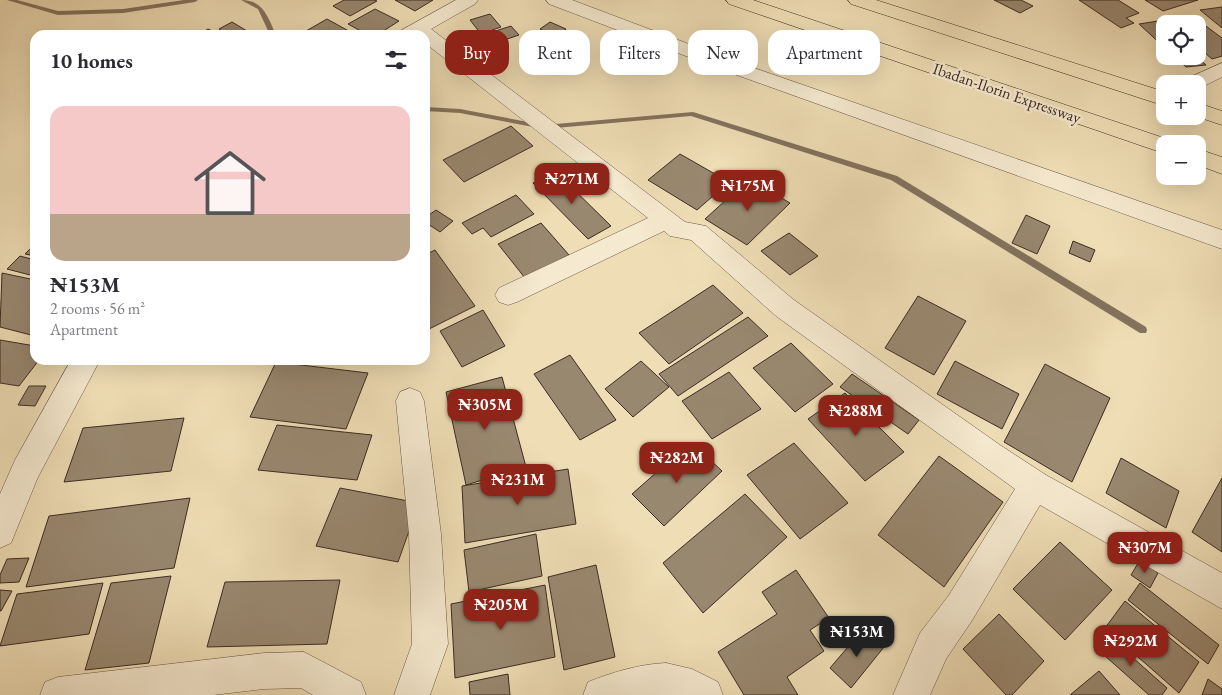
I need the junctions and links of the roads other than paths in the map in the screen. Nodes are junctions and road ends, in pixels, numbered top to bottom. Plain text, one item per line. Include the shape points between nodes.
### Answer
1 (469, 0) edge
2 (555, 0) edge
3 (735, 0) edge
4 (857, 0) edge
5 (416, 30) edge
6 (430, 37) edge
7 (1222, 69) edge
8 (1206, 77) edge
9 (1156, 96) edge
10 (1206, 113) edge
11 (1222, 118) edge
12 (1156, 143) edge
13 (1206, 161) edge
14 (1222, 166) edge
15 (664, 218) junction
16 (1222, 240) edge
17 (508, 295) dead end
18 (83, 365) edge
19 (410, 401) dead end
20 (1035, 485) junction
21 (0, 532) edge
22 (1222, 592) edge
23 (58, 695) edge
24 (348, 695) edge
25 (412, 695) edge
26 (601, 695) edge
27 (705, 695) edge
28 (911, 695) edge

1 - 5 street
2 - 16 street via 736,68
3 - 12 highway, Ibadan-Ilorin Expressway
4 - 9 highway
6 - 15 street
7 - 8 street
10 - 11 highway
13 - 14 highway
15 - 17 street via 651,230 626,238
15 - 20 street via 680,230 697,232 785,308
18 - 21 street via 26,470
19 - 25 street via 426,534 430,644
20 - 22 street
20 - 28 street via 961,607 933,646
23 - 24 street via 264,671 304,670
26 - 27 street via 664,679 690,685

